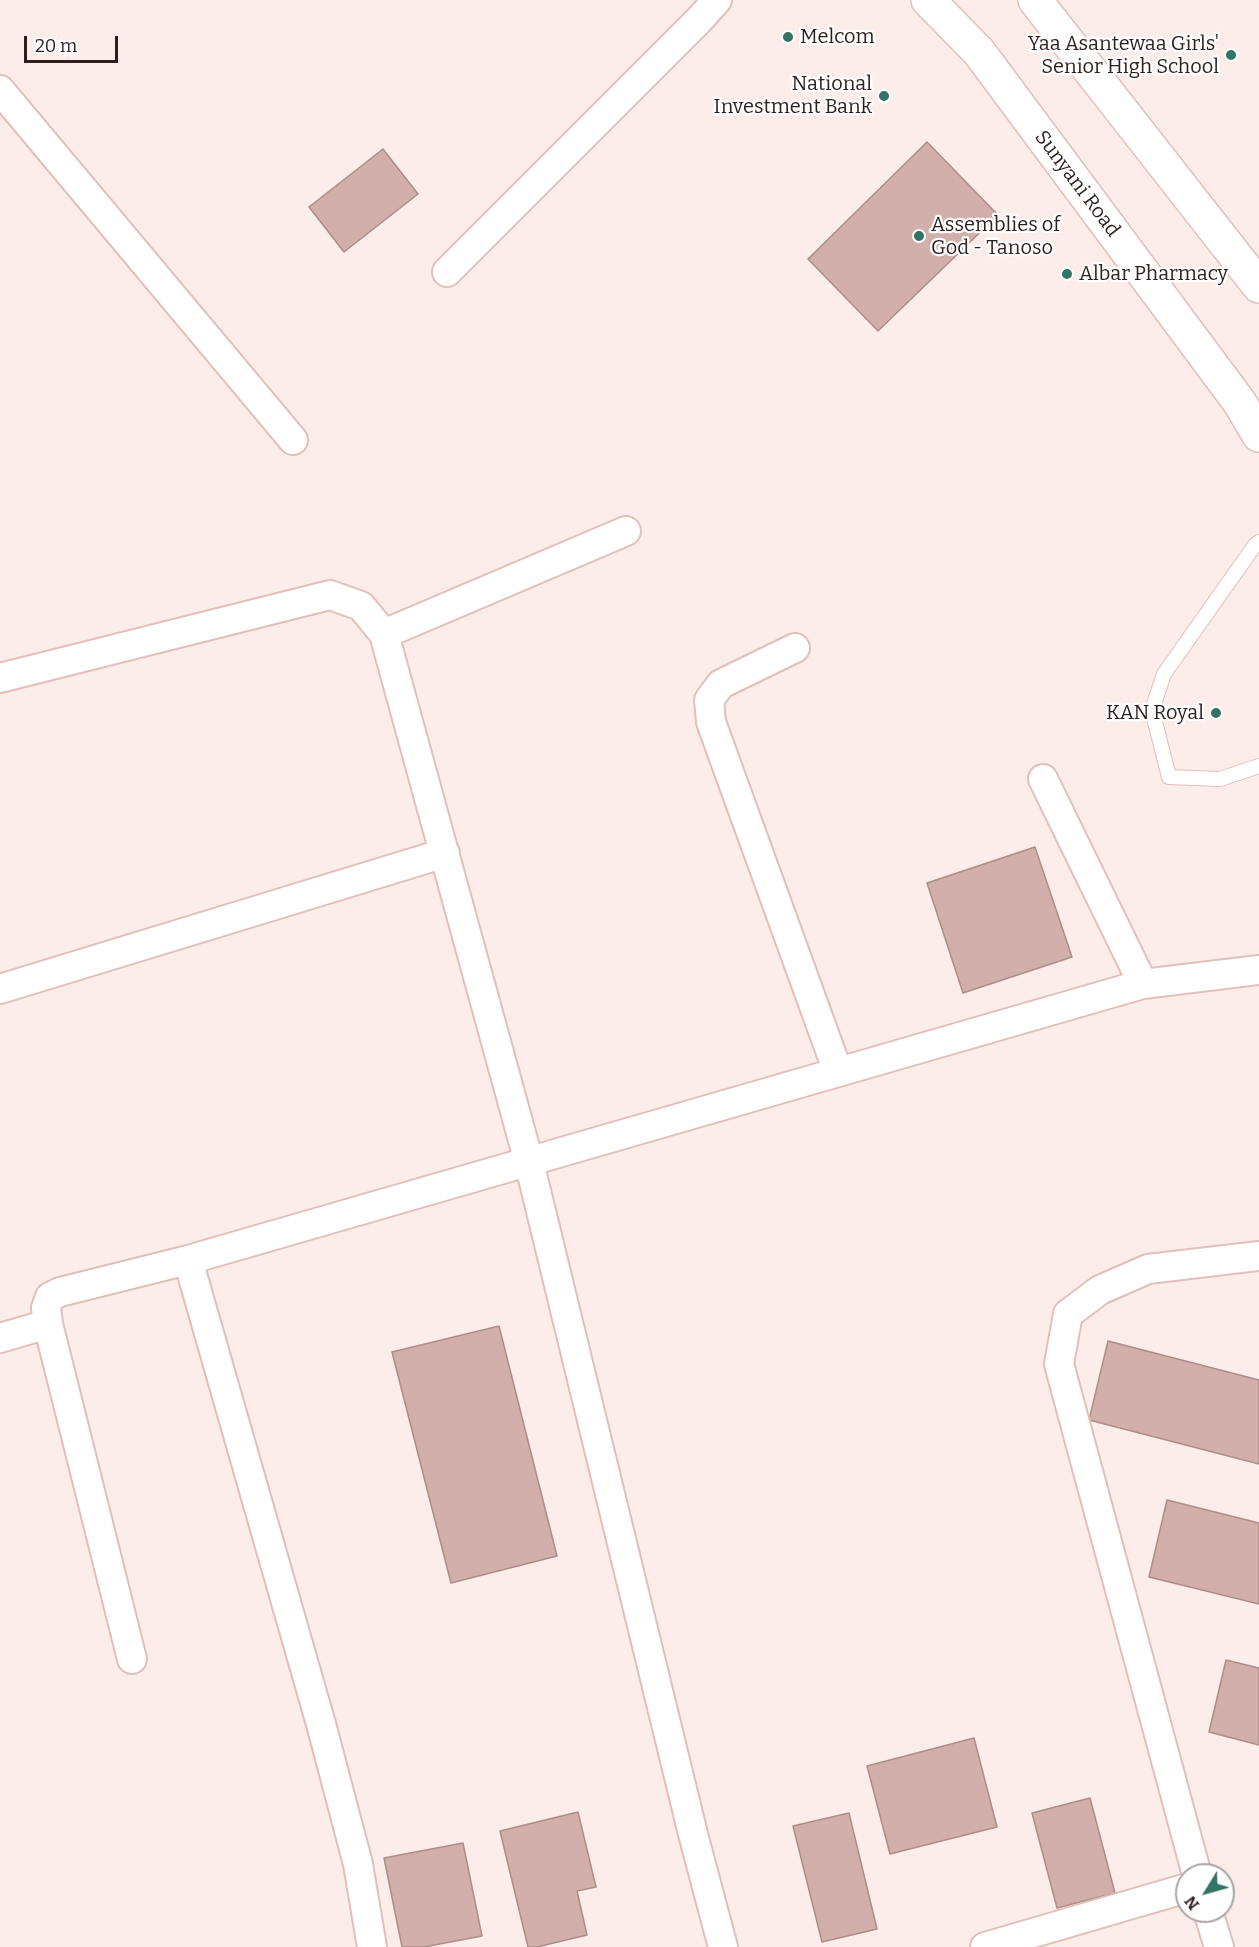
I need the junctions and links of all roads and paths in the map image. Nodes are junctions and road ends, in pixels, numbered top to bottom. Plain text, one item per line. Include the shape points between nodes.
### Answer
1 (717, 0) edge
2 (928, 0) edge
3 (1035, 0) edge
4 (0, 90) edge
5 (447, 272) dead end
6 (1259, 286) edge
7 (1249, 396) edge
8 (1259, 435) edge
9 (293, 440) dead end
10 (626, 531) dead end
11 (1258, 548) edge
12 (384, 634) junction
13 (795, 648) dead end
14 (0, 678) edge
15 (1259, 766) edge
16 (1044, 779) dead end
17 (445, 853) junction
18 (1259, 970) edge
19 (1143, 984) junction
20 (0, 989) edge
21 (838, 1072) junction
22 (529, 1162) junction
23 (1259, 1256) edge
24 (188, 1260) junction
25 (48, 1324) junction
26 (0, 1338) edge
27 (132, 1659) dead end
28 (1194, 1863) edge
29 (1175, 1892) edge
30 (1212, 1923) edge
31 (372, 1947) edge
32 (723, 1947) edge
33 (985, 1947) edge
34 (1219, 1947) edge

1 - 5 street
2 - 7 main road, Sunyani Road via 979,52
3 - 6 main road
4 - 9 street
7 - 8 main road, Sunyani Road
10 - 12 street
11 - 15 lane via 1164,674 1152,710 1169,777 1220,779
12 - 14 street via 361,606 330,595
12 - 17 street
13 - 21 street via 721,684 709,700 711,722
16 - 19 street
17 - 20 street
17 - 22 street
18 - 19 street
19 - 21 street
21 - 22 street
22 - 24 street
22 - 32 street
23 - 28 street via 1148,1269 1100,1290 1068,1314 1059,1364
24 - 25 street via 60,1292 50,1297 46,1308
24 - 31 street via 358,1864
25 - 26 street
25 - 27 street
29 - 33 street
30 - 34 street

